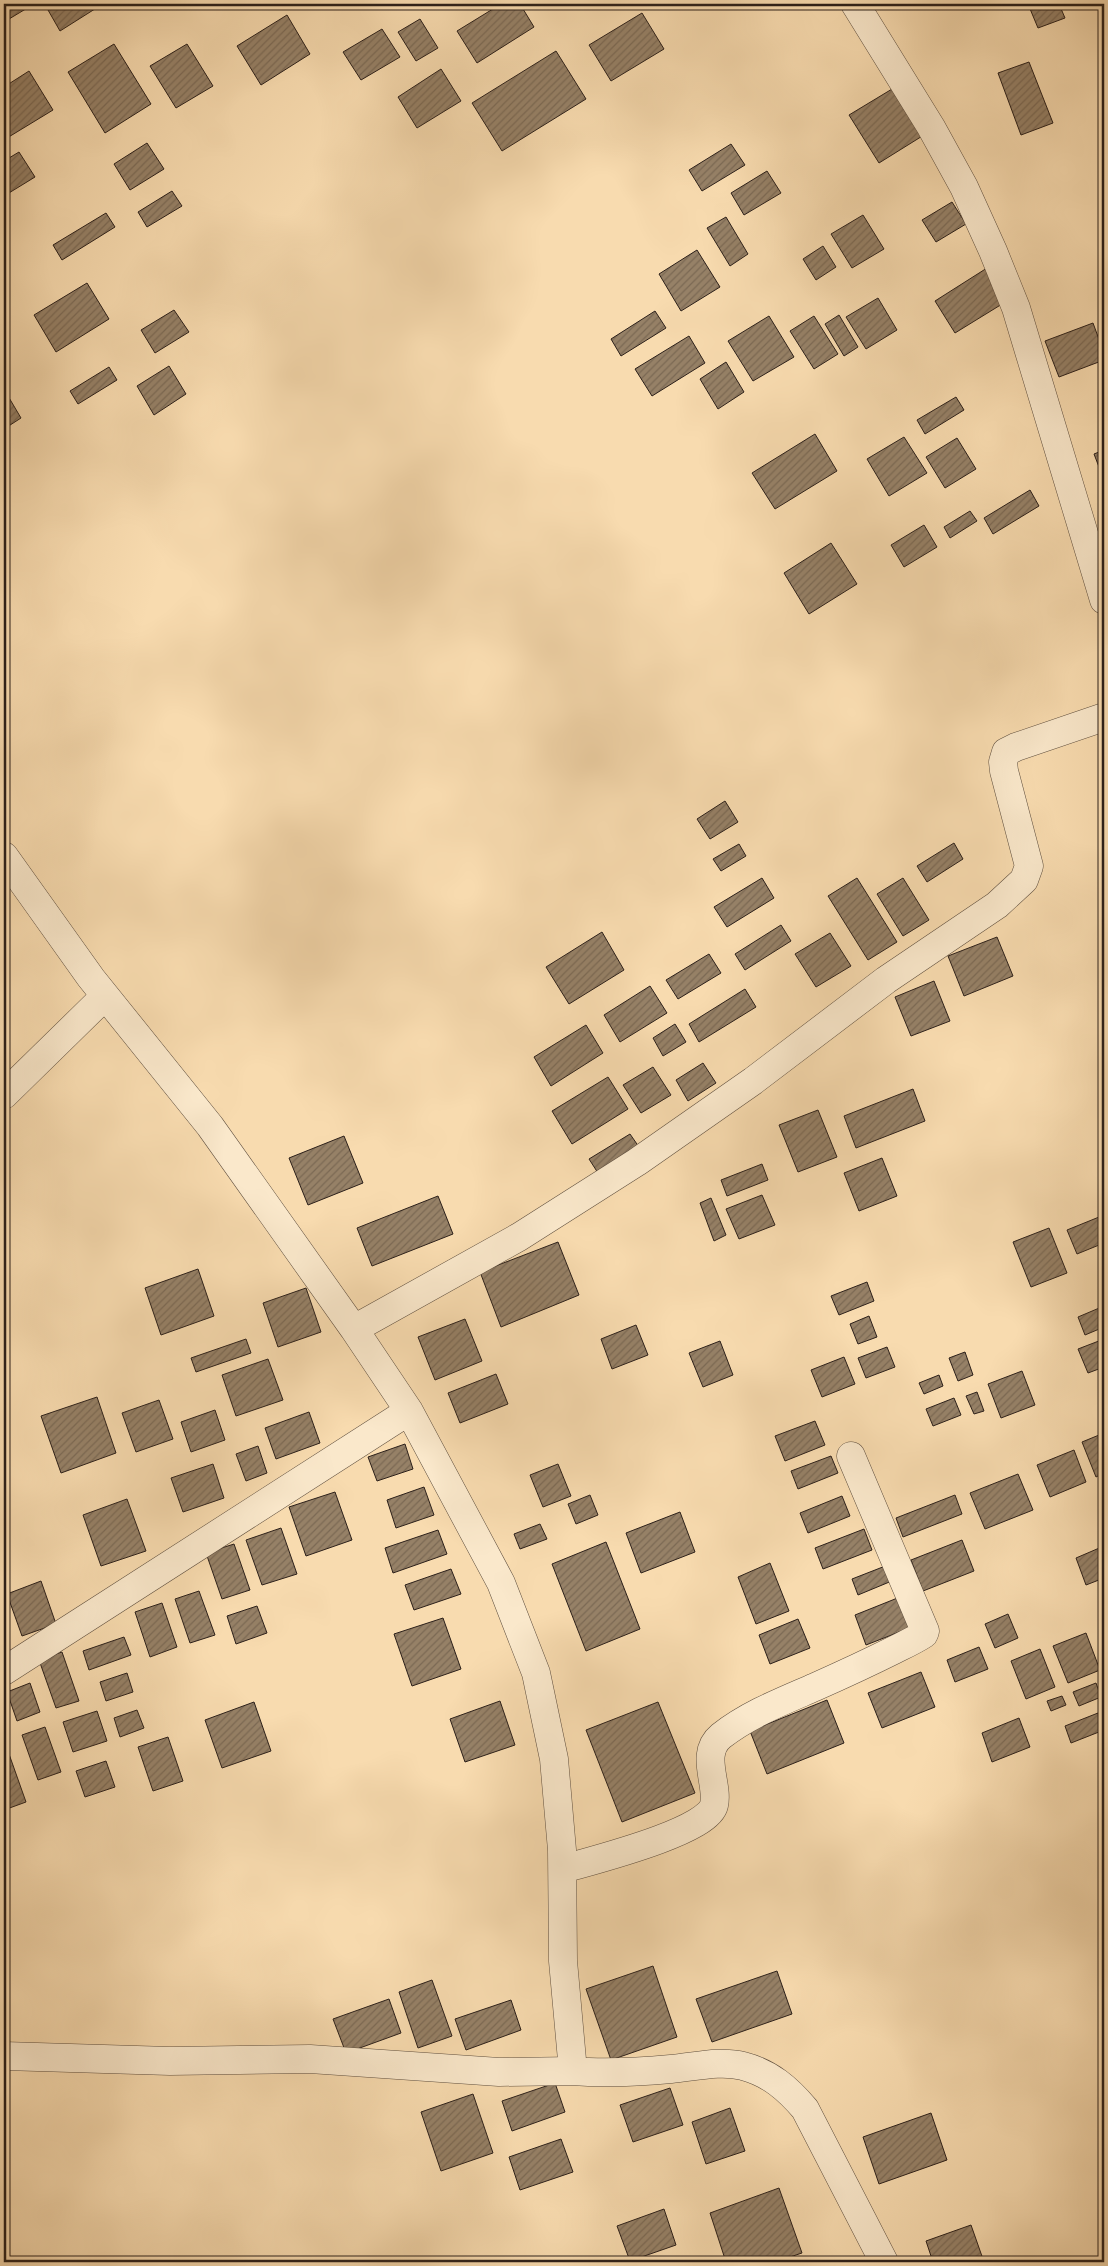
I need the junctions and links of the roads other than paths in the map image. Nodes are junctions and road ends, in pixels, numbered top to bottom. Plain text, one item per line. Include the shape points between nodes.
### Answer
1 (855, 4) edge
2 (1095, 541) edge
3 (1104, 600) edge
4 (1104, 717) edge
5 (4, 856) edge
6 (105, 996) junction
7 (4, 1095) edge
8 (354, 1329) junction
9 (409, 1411) junction
10 (851, 1456) dead end
11 (4, 1671) edge
12 (563, 1876) junction
13 (4, 2056) edge
14 (572, 2071) junction
15 (884, 2262) edge

1 - 2 street via 931,127 964,187 993,251 1016,308
2 - 3 street
4 - 8 street via 1006,752 1004,771 1029,866 1024,880 996,904 637,1162 519,1237
5 - 6 street
6 - 7 street
6 - 8 street via 210,1126
8 - 9 street
9 - 11 street
9 - 12 street via 501,1583 536,1673 554,1759
10 - 12 street via 924,1634 855,1670 763,1709 720,1737 712,1749 714,1804 703,1818 650,1844
12 - 14 street via 563,1961
13 - 14 street via 170,2061 310,2059 499,2072
14 - 15 street via 629,2073 718,2064 743,2066 768,2076 788,2089 805,2108

